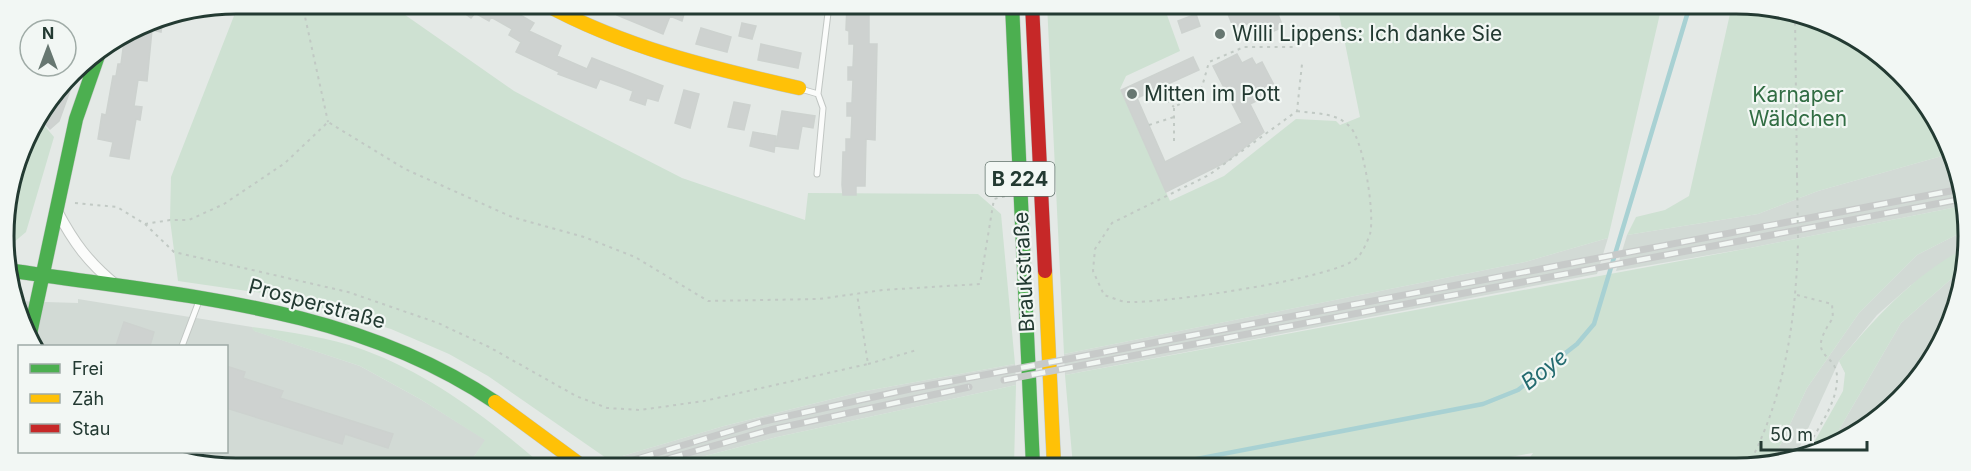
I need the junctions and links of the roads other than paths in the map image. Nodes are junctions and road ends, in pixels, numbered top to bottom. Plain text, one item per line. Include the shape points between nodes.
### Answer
1 (567, 14) edge
2 (828, 14) edge
3 (1012, 14) edge
4 (1032, 14) edge
5 (93, 65) edge
6 (799, 88) joint
7 (818, 94) junction
8 (817, 174) dead end
9 (58, 206) junction
10 (16, 271) edge
11 (45, 276) junction
12 (118, 287) junction
13 (200, 299) junction
14 (32, 325) edge
15 (182, 345) edge
16 (571, 458) edge
17 (1033, 458) edge
18 (1054, 458) edge

1 - 6 main road via 623,40
2 - 7 lane
3 - 17 main road, Braukstraße / B 224
4 - 18 main road, Braukstraße / B 224
5 - 9 main road via 74,127
6 - 7 lane
7 - 8 lane via 823,108
9 - 11 main road
9 - 12 street via 72,239 91,264
10 - 11 main road, Prosperstraße
11 - 12 main road, Prosperstraße
11 - 14 main road
12 - 13 main road, Prosperstraße
13 - 15 lane
13 - 16 main road, Prosperstraße via 350,330 409,352 467,382

